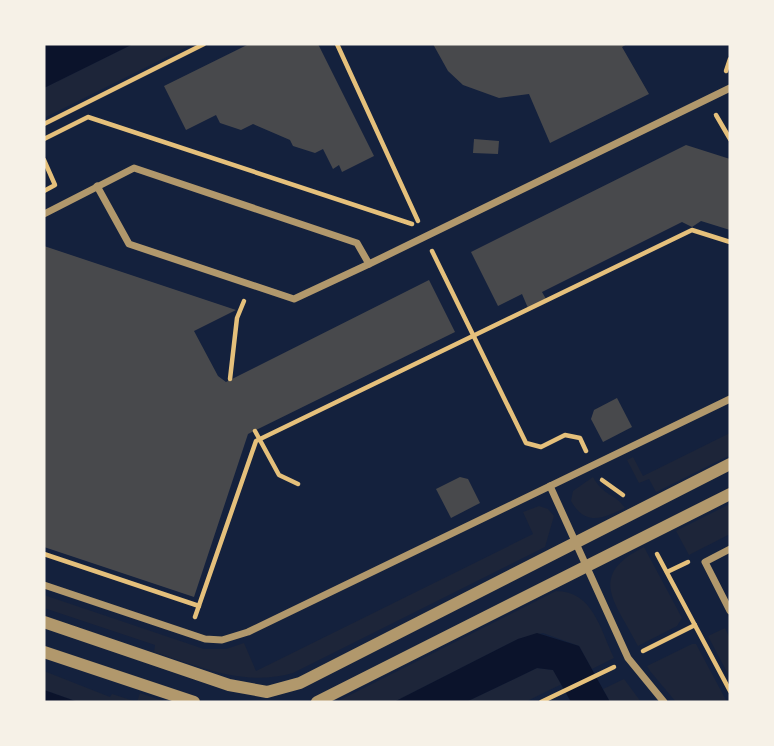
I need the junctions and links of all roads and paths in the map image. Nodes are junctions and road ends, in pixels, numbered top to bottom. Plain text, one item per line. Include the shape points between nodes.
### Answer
1 (204, 44) edge
2 (337, 44) edge
3 (730, 88) edge
4 (44, 124) edge
5 (44, 139) edge
6 (44, 160) edge
7 (97, 187) junction
8 (44, 191) edge
9 (44, 214) edge
10 (426, 237) junction
11 (730, 242) edge
12 (369, 264) junction
13 (250, 285) junction
14 (473, 338) junction
15 (230, 379) dead end
16 (730, 399) edge
17 (255, 431) dead end
18 (259, 440) junction
19 (730, 464) edge
20 (593, 465) junction
21 (298, 484) dead end
22 (550, 486) junction
23 (730, 494) edge
24 (646, 536) junction
25 (578, 541) junction
26 (730, 549) edge
27 (44, 554) edge
28 (587, 565) junction
29 (44, 585) edge
30 (199, 606) junction
31 (730, 611) edge
32 (44, 622) edge
33 (695, 625) junction
34 (189, 634) junction
35 (44, 652) edge
36 (628, 658) junction
37 (730, 691) edge
38 (194, 702) edge
39 (317, 702) edge
40 (541, 702) edge
41 (664, 702) edge

1 - 4 path
2 - 5 path via 420,226 88,117
3 - 10 street
6 - 8 path via 55,185
7 - 9 street
7 - 12 street via 134,168 357,243
7 - 13 street via 129,244
10 - 12 street
10 - 14 path
11 - 14 path via 692,230
12 - 13 street via 294,299
13 - 15 path via 237,318
14 - 18 path
14 - 20 path via 526,443 541,447 565,435 580,438
16 - 20 street
17 - 18 path
18 - 21 path via 279,475
18 - 30 path
19 - 25 street
20 - 22 street
22 - 25 street
22 - 34 street via 248,632 222,640
23 - 24 street
24 - 28 street
24 - 33 path
25 - 28 street
25 - 32 street via 300,683 267,691 229,685
26 - 31 street via 705,562
27 - 30 path
28 - 36 street
28 - 39 street
29 - 34 street
30 - 34 path
33 - 36 path
33 - 37 path
35 - 38 street
36 - 40 path
36 - 41 street

